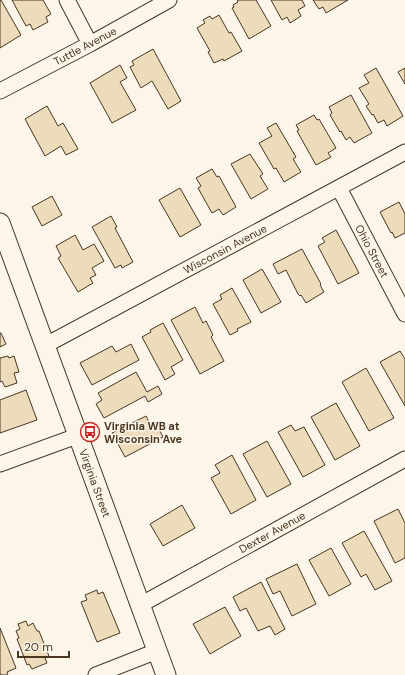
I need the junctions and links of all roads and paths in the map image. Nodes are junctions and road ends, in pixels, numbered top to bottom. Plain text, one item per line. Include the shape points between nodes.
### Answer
1 (67, 0) edge
2 (169, 0) edge
3 (90, 44) junction
4 (0, 91) edge
5 (405, 152) edge
6 (339, 188) junction
7 (0, 223) edge
8 (405, 314) edge
9 (44, 346) junction
10 (77, 436) junction
11 (405, 459) edge
12 (0, 464) edge
13 (140, 604) junction
14 (157, 651) junction
15 (96, 675) edge
16 (166, 675) edge

1 - 3 street
2 - 3 street, Tuttle Avenue
3 - 4 street, Tuttle Avenue
5 - 6 street, Wisconsin Avenue
6 - 8 street, Ohio Street
6 - 9 street, Wisconsin Avenue
7 - 9 street, Virginia Street
9 - 10 street, Virginia Street
10 - 12 street
10 - 13 street, Virginia Street
11 - 13 street, Dexter Avenue
13 - 14 street, Virginia Street
14 - 15 street
14 - 16 street, Virginia Street

